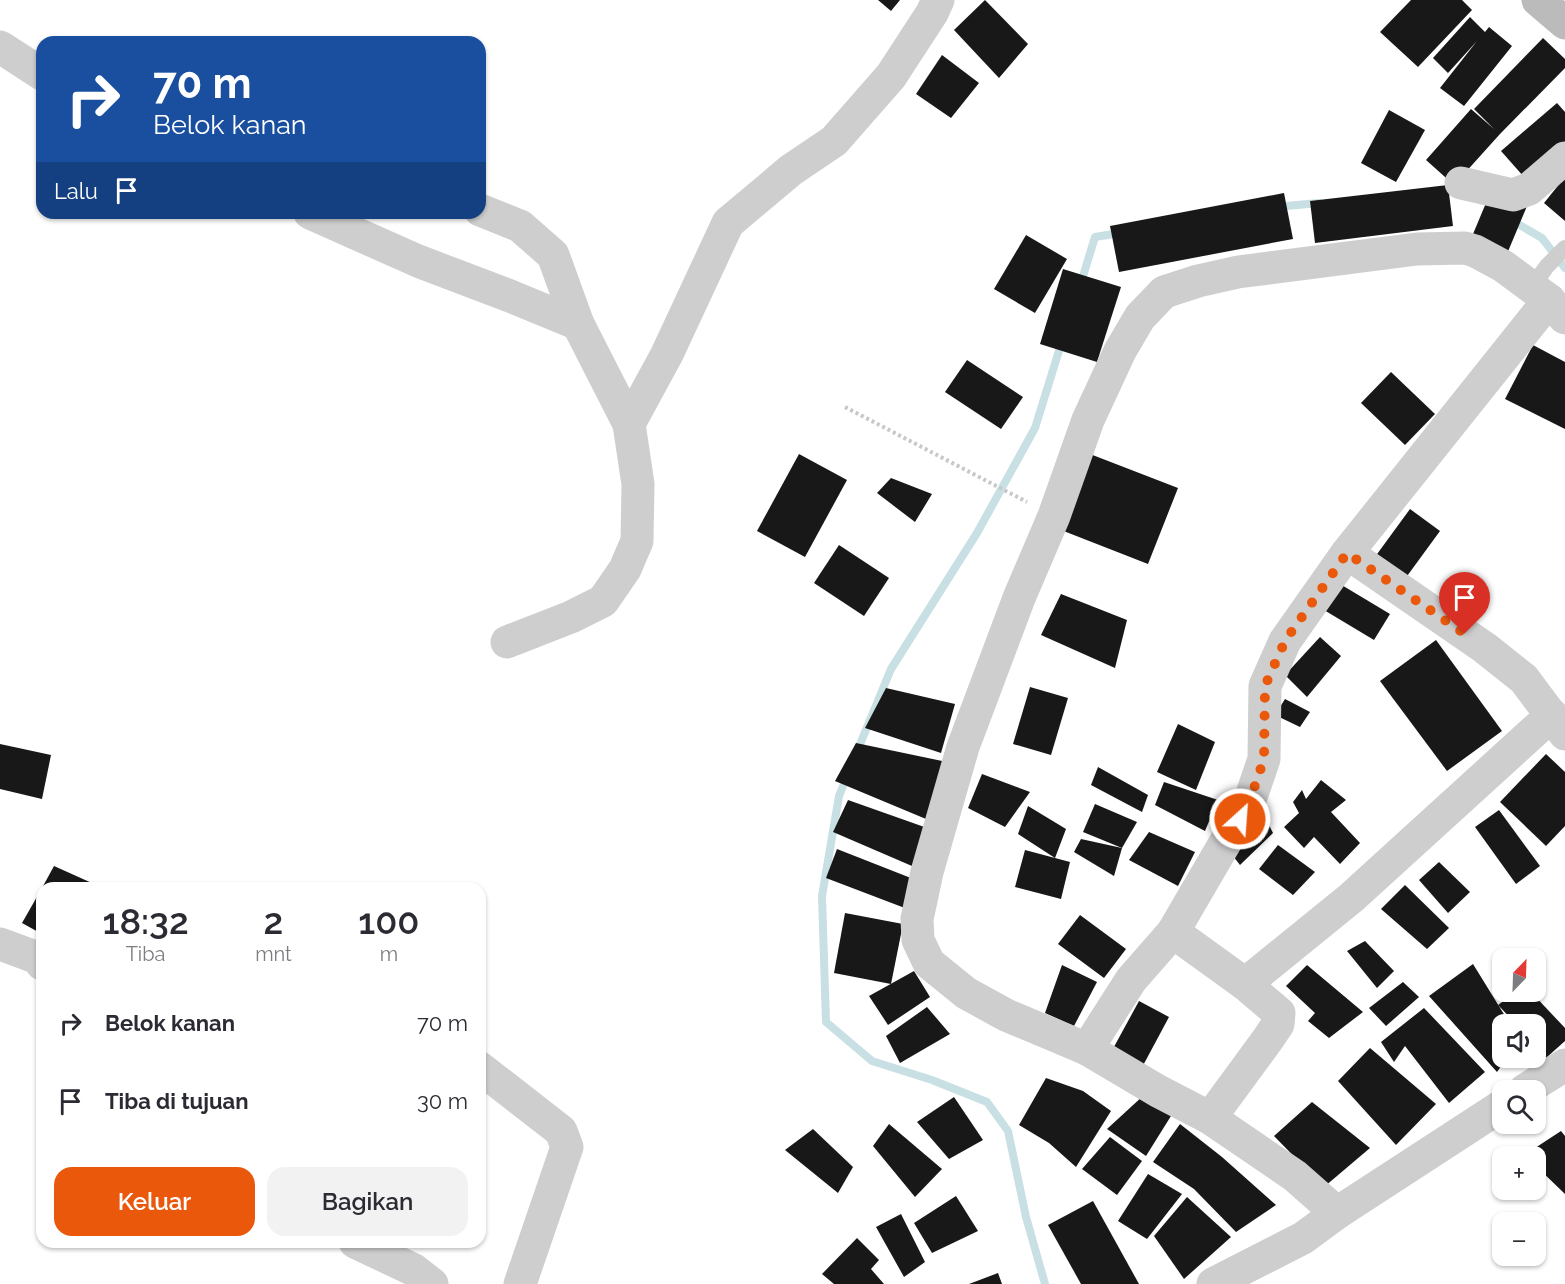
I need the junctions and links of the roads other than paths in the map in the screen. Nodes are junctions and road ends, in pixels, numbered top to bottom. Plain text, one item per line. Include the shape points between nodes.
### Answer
1 (938, 0) edge
2 (1538, 0) edge
3 (1565, 23) edge
4 (0, 47) edge
5 (36, 70) edge
6 (1565, 158) edge
7 (1461, 183) dead end
8 (486, 212) edge
9 (324, 219) edge
10 (1565, 248) edge
11 (1548, 293) edge
12 (578, 324) junction
13 (629, 424) junction
14 (1347, 553) junction
15 (507, 642) dead end
16 (1558, 724) edge
17 (1173, 932) junction
18 (0, 944) edge
19 (36, 957) edge
20 (1245, 984) junction
21 (1087, 1049) junction
22 (1565, 1065) edge
23 (486, 1073) edge
24 (1541, 1080) edge
25 (1492, 1112) edge
26 (1210, 1118) junction
27 (1336, 1213) junction
28 (368, 1248) edge
29 (432, 1284) edge
30 (520, 1284) edge
31 (1213, 1284) edge

1 - 13 street via 891,76 834,141 791,170 728,223 667,354
2 - 3 street
4 - 5 street
6 - 7 street via 1522,193 1513,195
8 - 12 street via 520,226 553,255
9 - 12 street
10 - 11 lane
11 - 14 street
11 - 21 street via 1475,251 1417,249 1198,280 1164,292 1140,317 1088,420 963,747 939,824 917,919 918,940 929,963 966,993 1006,1016
12 - 13 street
13 - 15 street via 638,484 637,541 626,569 603,601
14 - 16 street via 1485,648 1524,680
14 - 17 street via 1285,641 1265,686 1264,759 1250,800
16 - 20 street
17 - 20 street
17 - 21 street via 1131,980
18 - 19 street
20 - 26 street via 1279,1013 1279,1019
21 - 26 street
22 - 24 street
23 - 30 street via 561,1131 567,1147
25 - 27 street
26 - 27 street via 1295,1176
27 - 31 street via 1303,1238
28 - 29 street via 414,1270

